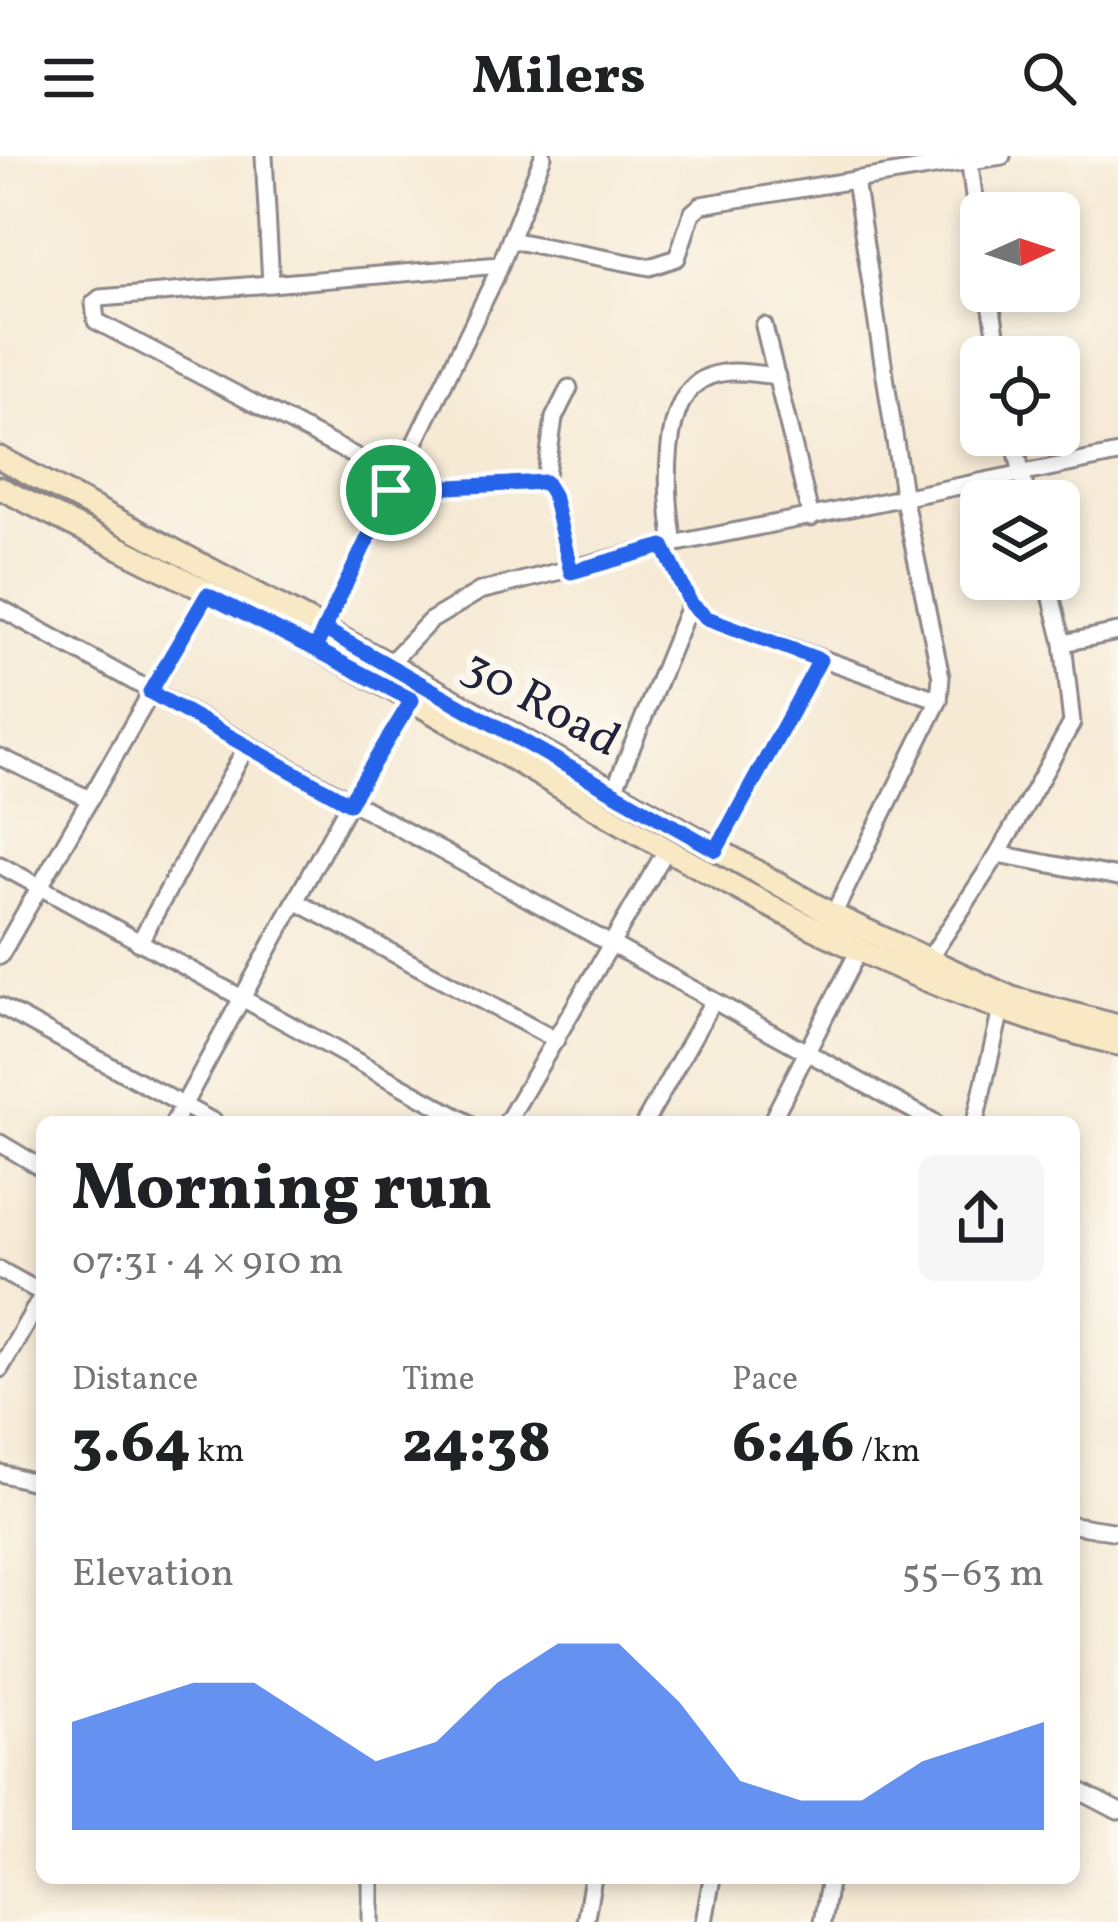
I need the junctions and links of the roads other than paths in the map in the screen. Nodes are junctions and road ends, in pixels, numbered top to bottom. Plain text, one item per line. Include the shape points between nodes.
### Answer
1 (264, 156) edge
2 (543, 156) edge
3 (1001, 156) edge
4 (969, 159) edge
5 (855, 180) junction
6 (973, 192) edge
7 (510, 241) junction
8 (500, 265) junction
9 (271, 284) junction
10 (764, 326) dead end
11 (777, 376) junction
12 (568, 388) dead end
13 (1118, 454) edge
14 (1018, 456) edge
15 (0, 458) edge
16 (1022, 476) junction
17 (1023, 480) edge
18 (545, 482) junction
19 (394, 484) junction
20 (0, 488) edge
21 (904, 500) junction
22 (811, 518) junction
23 (668, 545) junction
24 (571, 572) junction
25 (207, 595) junction
26 (1052, 600) edge
27 (691, 604) junction
28 (0, 608) edge
29 (1118, 632) edge
30 (319, 639) junction
31 (1063, 643) junction
32 (820, 660) junction
33 (389, 664) junction
34 (150, 692) junction
35 (412, 700) junction
36 (939, 700) junction
37 (247, 746) junction
38 (0, 757) edge
39 (615, 788) junction
40 (90, 799) junction
41 (349, 803) junction
42 (668, 847) junction
43 (716, 850) junction
44 (998, 854) junction
45 (0, 865) edge
46 (1118, 877) edge
47 (40, 886) junction
48 (295, 901) junction
49 (833, 915) junction
50 (140, 944) junction
51 (610, 947) junction
52 (858, 952) junction
53 (0, 956) edge
54 (927, 962) junction
55 (239, 1001) junction
56 (712, 1003) junction
57 (0, 1006) edge
58 (1001, 1010) junction
59 (1118, 1026) edge
60 (556, 1040) junction
61 (1118, 1044) edge
62 (806, 1054) junction
63 (184, 1105) junction
64 (177, 1116) edge
65 (203, 1116) edge
66 (456, 1116) edge
67 (512, 1116) edge
68 (648, 1116) edge
69 (775, 1116) edge
70 (923, 1116) edge
71 (976, 1116) edge
72 (0, 1144) edge
73 (36, 1165) edge
74 (0, 1270) edge
75 (36, 1291) edge
76 (36, 1306) edge
77 (0, 1369) edge
78 (0, 1473) edge
79 (36, 1482) edge
80 (1080, 1526) edge
81 (1118, 1532) edge
82 (1080, 1791) edge
83 (1118, 1810) edge
84 (371, 1884) edge
85 (592, 1884) edge
86 (711, 1884) edge
87 (829, 1884) edge
88 (371, 1922) edge
89 (585, 1922) edge
90 (704, 1922) edge
91 (822, 1922) edge

1 - 9 street
2 - 7 street
3 - 4 street
4 - 5 street
4 - 6 street
5 - 7 street via 701,205 677,258 650,267
5 - 21 street
7 - 8 street
8 - 9 street
8 - 19 street
9 - 19 street via 100,298 91,314
10 - 11 street
11 - 22 street
11 - 23 street via 733,371 706,376 689,390 670,437
12 - 18 street via 554,418
13 - 16 street
14 - 16 street
15 - 30 main road, 30 Road
16 - 17 street
16 - 21 street
18 - 19 street
18 - 24 street
19 - 30 street
20 - 25 main road, 30 Road
21 - 22 street
21 - 36 street
22 - 23 street
23 - 24 street
23 - 27 street
24 - 33 street via 456,601
25 - 30 main road, 30 Road
25 - 34 street
26 - 31 street
27 - 32 street via 707,618
27 - 39 street
28 - 34 street
29 - 31 street
30 - 33 main road, 30 Road
30 - 35 main road, 30 Road
31 - 44 street via 1072,723
32 - 36 street
32 - 43 street
33 - 39 main road, 30 Road
34 - 37 street
34 - 40 street
35 - 41 street
35 - 42 main road, 30 Road
36 - 49 street
37 - 41 street
37 - 50 street
38 - 40 street
39 - 43 main road, 30 Road
40 - 47 street
41 - 48 street
41 - 51 street
42 - 51 street
42 - 52 main road, 30 Road
43 - 49 main road, 30 Road
44 - 46 street
44 - 54 street
45 - 47 street
47 - 50 street
47 - 53 street
48 - 55 street
48 - 60 street
49 - 54 main road, 30 Road
50 - 55 street
51 - 56 street
51 - 60 street
52 - 58 main road, 30 Road
52 - 62 street
54 - 59 main road, 30 Road via 1012,998
55 - 63 street
55 - 66 street
56 - 62 street
56 - 68 street
57 - 63 street
58 - 61 main road, 30 Road
58 - 71 street
60 - 67 street
62 - 69 street
62 - 70 street
63 - 64 street
63 - 65 street
72 - 73 street
74 - 75 street
76 - 77 street
78 - 79 street
80 - 81 street
82 - 83 street
84 - 88 street
85 - 89 street
86 - 90 street
87 - 91 street

